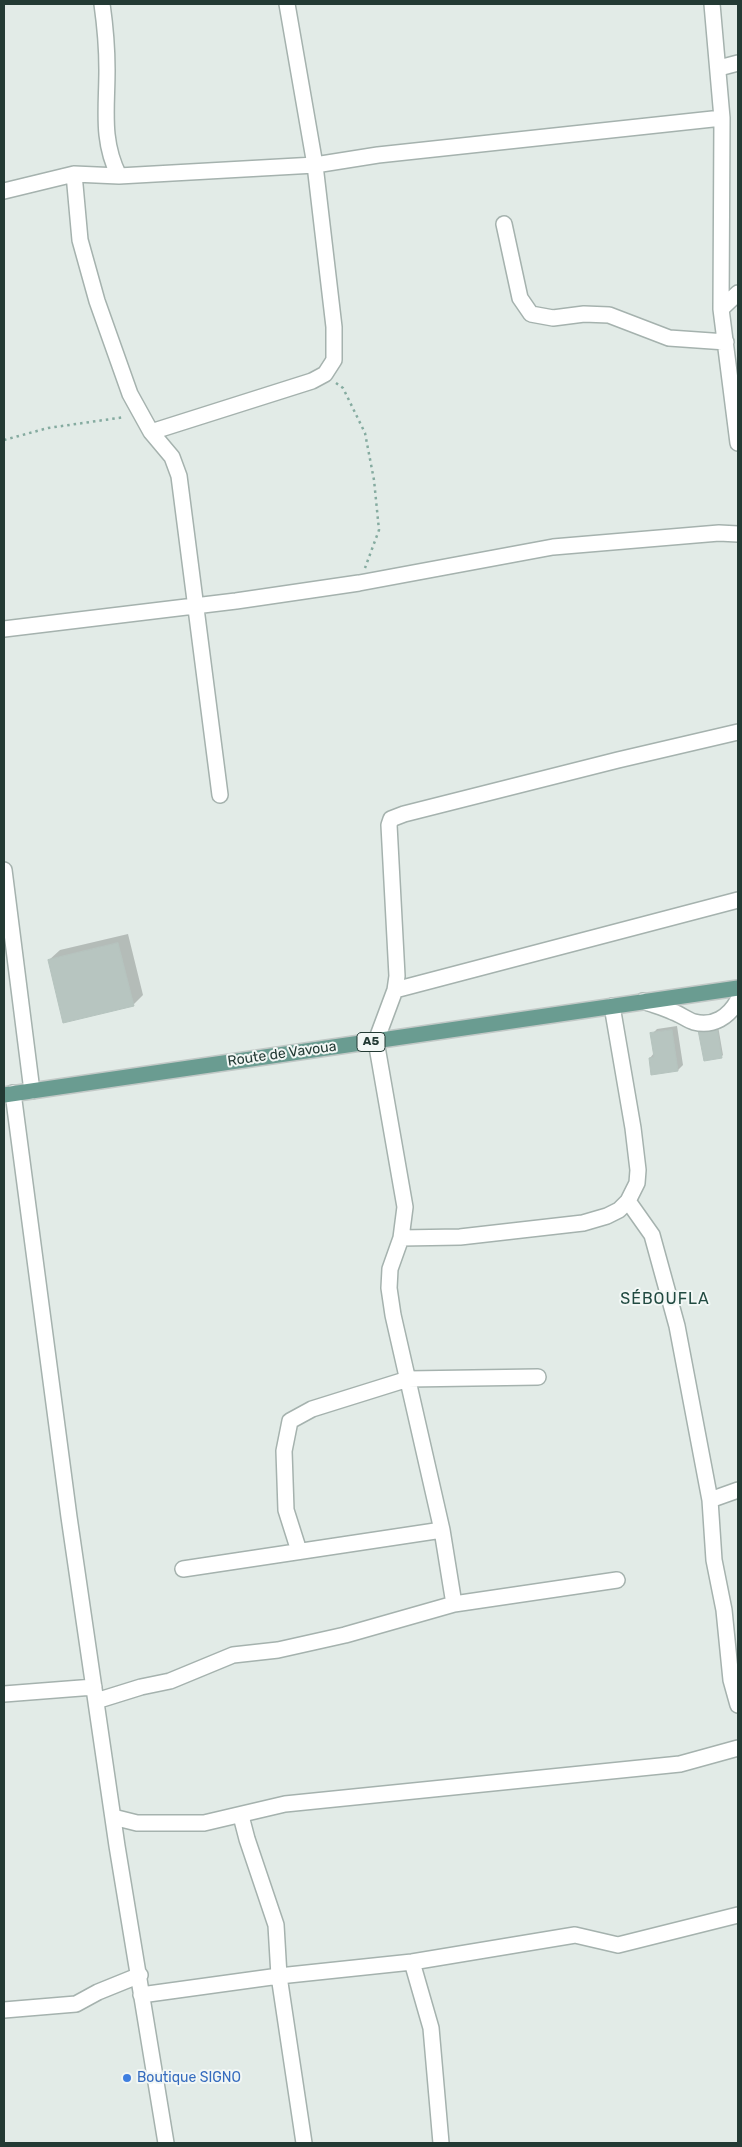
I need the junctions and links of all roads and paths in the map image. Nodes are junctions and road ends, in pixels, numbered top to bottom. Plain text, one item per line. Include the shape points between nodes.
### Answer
1 (102, 4) edge
2 (287, 4) edge
3 (712, 4) edge
4 (738, 63) edge
5 (719, 68) junction
6 (722, 118) junction
7 (315, 165) junction
8 (74, 174) junction
9 (119, 176) junction
10 (4, 191) edge
11 (504, 224) dead end
12 (738, 293) edge
13 (721, 308) junction
14 (726, 342) junction
15 (325, 374) junction
16 (141, 414) junction
17 (736, 414) edge
18 (151, 432) junction
19 (4, 440) edge
20 (738, 444) edge
21 (738, 534) edge
22 (359, 583) junction
23 (196, 606) junction
24 (4, 629) edge
25 (738, 732) edge
26 (220, 796) dead end
27 (4, 870) edge
28 (738, 900) edge
29 (738, 988) edge
30 (395, 990) junction
31 (738, 1000) edge
32 (644, 1001) junction
33 (612, 1006) junction
34 (376, 1041) junction
35 (32, 1091) junction
36 (9, 1094) edge
37 (628, 1201) junction
38 (402, 1238) junction
39 (538, 1377) dead end
40 (408, 1379) junction
41 (738, 1490) edge
42 (710, 1500) junction
43 (442, 1530) junction
44 (298, 1552) junction
45 (183, 1569) dead end
46 (617, 1580) dead end
47 (454, 1604) junction
48 (4, 1694) edge
49 (95, 1694) junction
50 (738, 1706) edge
51 (738, 1748) edge
52 (241, 1816) junction
53 (112, 1817) junction
54 (738, 1915) edge
55 (412, 1962) junction
56 (140, 1975) junction
57 (279, 1976) junction
58 (142, 1995) junction
59 (4, 2010) edge
60 (166, 2143) edge
61 (304, 2143) edge
62 (441, 2143) edge

1 - 9 street via 107,67 106,140
2 - 7 street
3 - 5 street
4 - 5 street
5 - 6 street
6 - 7 street via 378,155
6 - 13 street
7 - 9 street
7 - 15 street via 334,327 334,360
8 - 9 street
8 - 10 street
8 - 16 street via 80,240 97,301 130,394
11 - 14 street via 520,298 531,314 553,318 609,315 669,338
12 - 13 street
13 - 14 street
14 - 17 street
15 - 18 street via 312,382
15 - 22 path via 343,388 365,433 374,480 379,530
16 - 18 street
16 - 19 path via 48,428
17 - 20 street
18 - 23 street via 172,457 179,476
21 - 22 street via 553,547
22 - 23 street
23 - 24 street
23 - 26 street
25 - 30 street via 391,819
27 - 35 street
28 - 30 street
29 - 32 main road, Route de Vavoua / A5
30 - 34 street
31 - 32 street via 732,1011 719,1021 708,1022 694,1022
32 - 33 main road, Route de Vavoua / A5
33 - 34 main road, Route de Vavoua / A5
33 - 37 street via 638,1170 637,1183
34 - 35 main road, Route de Vavoua / A5
34 - 38 street via 405,1207
35 - 36 main road, Route de Vavoua / A5
36 - 49 street
37 - 38 street via 607,1216 583,1223 460,1237
37 - 42 street via 652,1235 675,1316
38 - 40 street via 390,1269 389,1288
39 - 40 street
40 - 43 street
40 - 44 street via 312,1409 290,1421 284,1451 286,1510
41 - 42 street
42 - 50 street via 714,1560 724,1610 731,1680
43 - 44 street
43 - 47 street
44 - 45 street
46 - 47 street
47 - 49 street via 345,1635 278,1650 233,1655 170,1681
48 - 49 street
49 - 53 street
51 - 52 street via 680,1764 285,1804
52 - 53 street via 204,1823 137,1823
52 - 57 street via 276,1925
53 - 56 street
54 - 55 street via 618,1944 575,1935
55 - 57 street
55 - 62 street via 431,2028
56 - 58 street
56 - 59 street via 76,2004
57 - 58 street
57 - 61 street
58 - 60 street

